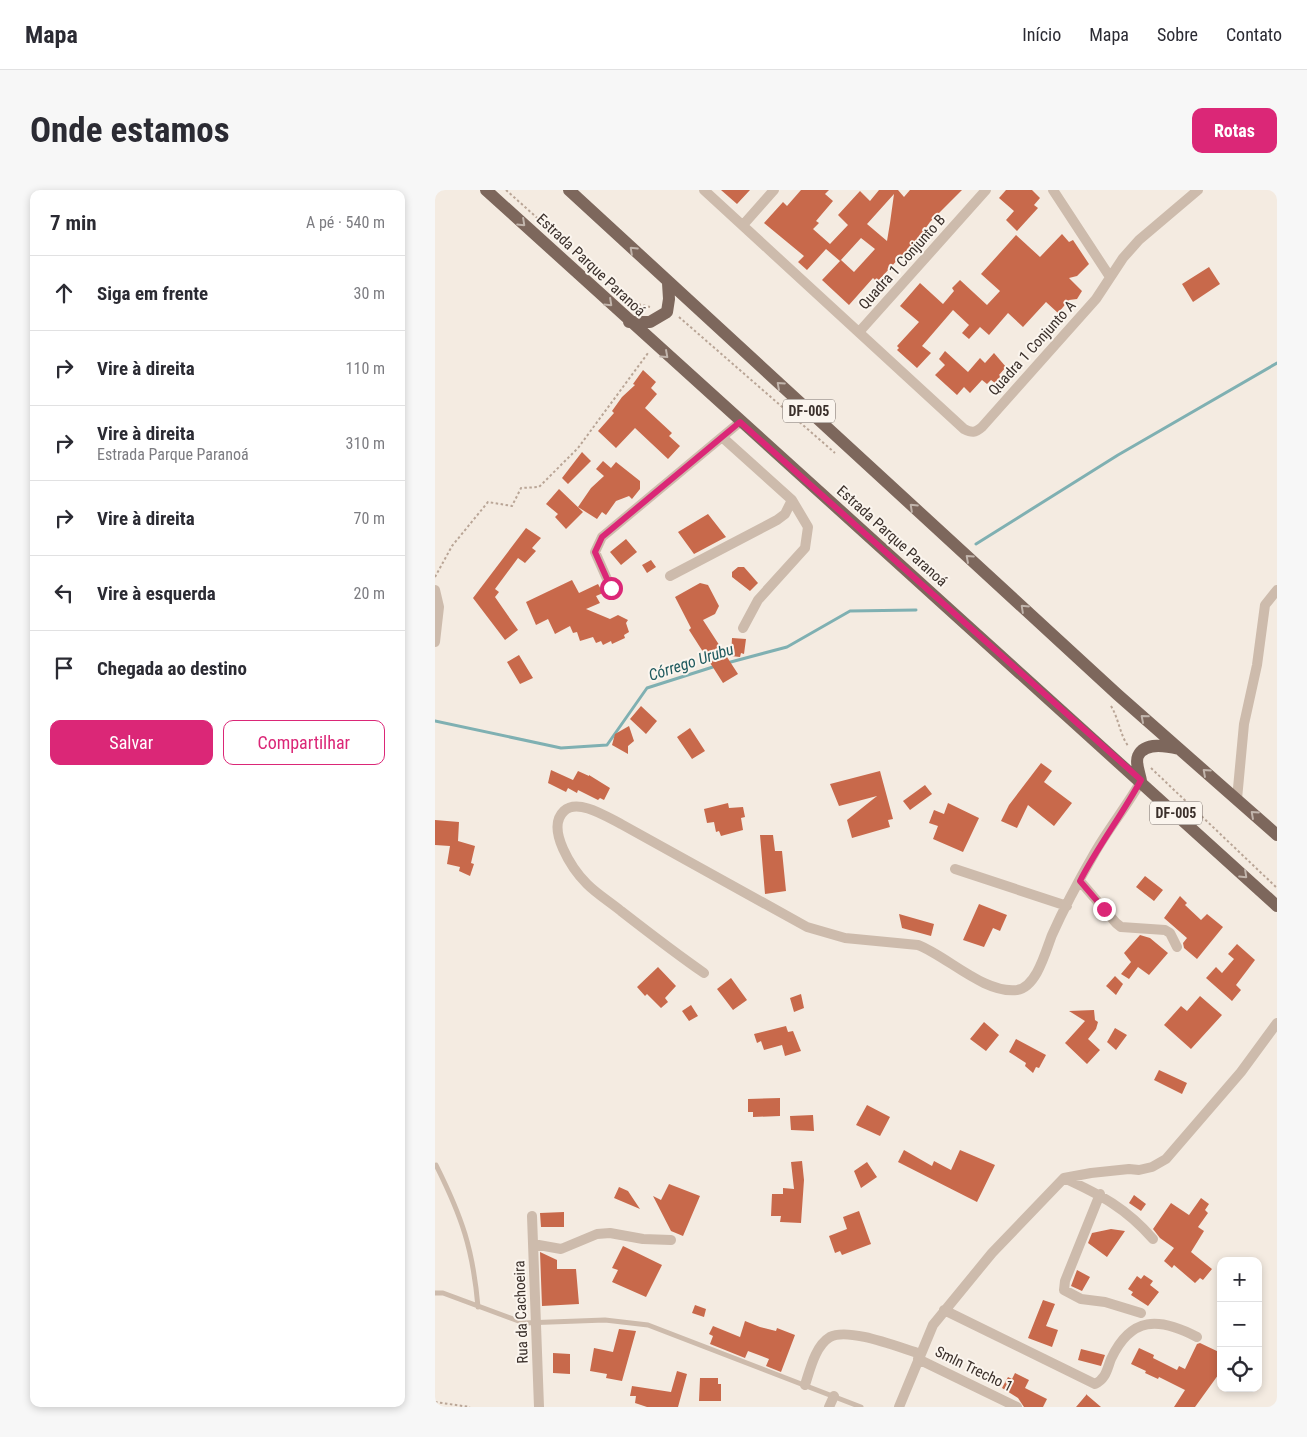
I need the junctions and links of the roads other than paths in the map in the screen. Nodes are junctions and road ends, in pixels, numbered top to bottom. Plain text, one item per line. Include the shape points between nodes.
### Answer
1 (486, 190) edge
2 (569, 190) edge
3 (704, 190) edge
4 (774, 190) edge
5 (986, 190) edge
6 (1053, 190) edge
7 (1198, 190) edge
8 (743, 225) junction
9 (1110, 277) junction
10 (668, 283) junction
11 (629, 322) junction
12 (860, 331) junction
13 (740, 422) junction
14 (722, 437) junction
15 (792, 500) junction
16 (670, 576) dead end
17 (611, 588) dead end
18 (435, 590) edge
19 (1277, 590) edge
20 (743, 628) dead end
21 (435, 642) edge
22 (1181, 750) junction
23 (1141, 780) junction
24 (1237, 799) junction
25 (1277, 834) edge
26 (955, 869) dead end
27 (1080, 881) junction
28 (1067, 906) junction
29 (1277, 906) edge
30 (1177, 947) dead end
31 (704, 972) dead end
32 (1277, 1023) edge
33 (436, 1165) dead end
34 (1064, 1178) junction
35 (1100, 1194) junction
36 (532, 1216) dead end
37 (1153, 1239) dead end
38 (671, 1240) dead end
39 (533, 1244) junction
40 (435, 1293) edge
41 (478, 1307) junction
42 (944, 1310) junction
43 (1141, 1313) dead end
44 (536, 1324) junction
45 (1197, 1337) dead end
46 (920, 1356) junction
47 (805, 1385) junction
48 (834, 1396) junction
49 (539, 1407) edge
50 (829, 1407) edge
51 (861, 1407) edge
52 (899, 1407) edge
53 (1017, 1407) edge

1 -> 11 main road, Estrada Parque Paranoá / DF-005
10 -> 2 main road, DF-005
3 - 8 street
4 - 8 street
5 - 12 street, Quadra 1 Conjunto B
6 - 9 street
7 - 9 street, Quadra 1 Conjunto A via 1139,240
8 - 12 street
9 - 12 street, Quadra 1 Conjunto A via 1096,299 982,427 971,432
10 - 11 main road via 667,312 650,322
22 -> 10 main road, DF-005
11 -> 13 main road, Estrada Parque Paranoá / DF-005
13 - 14 street
13 - 23 main road, Estrada Parque Paranoá / DF-005
14 - 15 street
14 - 17 street via 602,537 595,552
15 - 16 street via 785,514 777,520
15 - 20 street via 808,527 805,548 758,600
18 - 21 street via 439,607
19 - 24 street via 1265,605 1257,665 1243,724
22 - 23 main road via 1148,747 1138,756
24 -> 22 main road, DF-005
23 - 27 street
23 -> 29 main road, Estrada Parque Paranoá / DF-005
25 -> 24 main road, DF-005
26 - 28 street
27 - 28 street
27 - 30 street via 1116,923 1127,928 1165,930
28 - 31 street via 1052,935 1042,966 1026,985 1018,990 1008,990 982,982 918,945 845,938 807,927 593,810 576,806 567,808 560,815 558,834 568,859 587,884
32 - 34 street via 1241,1072 1166,1159 1139,1170
33 - 41 lane via 466,1232
34 - 35 street
34 - 42 street via 992,1253
35 - 37 street via 1124,1209
35 - 43 street via 1064,1290 1081,1300 1105,1302
36 - 39 street, Rua da Cachoeira
38 - 39 street via 609,1233 597,1234 561,1249
39 - 44 street, Rua da Cachoeira
40 - 41 lane
41 - 44 lane
42 - 45 street via 1095,1384 1103,1378 1122,1338 1131,1331 1167,1323
42 - 46 street via 933,1325
44 - 47 lane via 605,1320 648,1325
44 - 49 street, Rua da Cachoeira
46 - 47 street, Smln Trecho 1 via 871,1338 831,1336 815,1357
46 - 52 street
46 - 53 street, Smln Trecho 1
47 - 48 lane
48 - 50 street
48 - 51 lane

